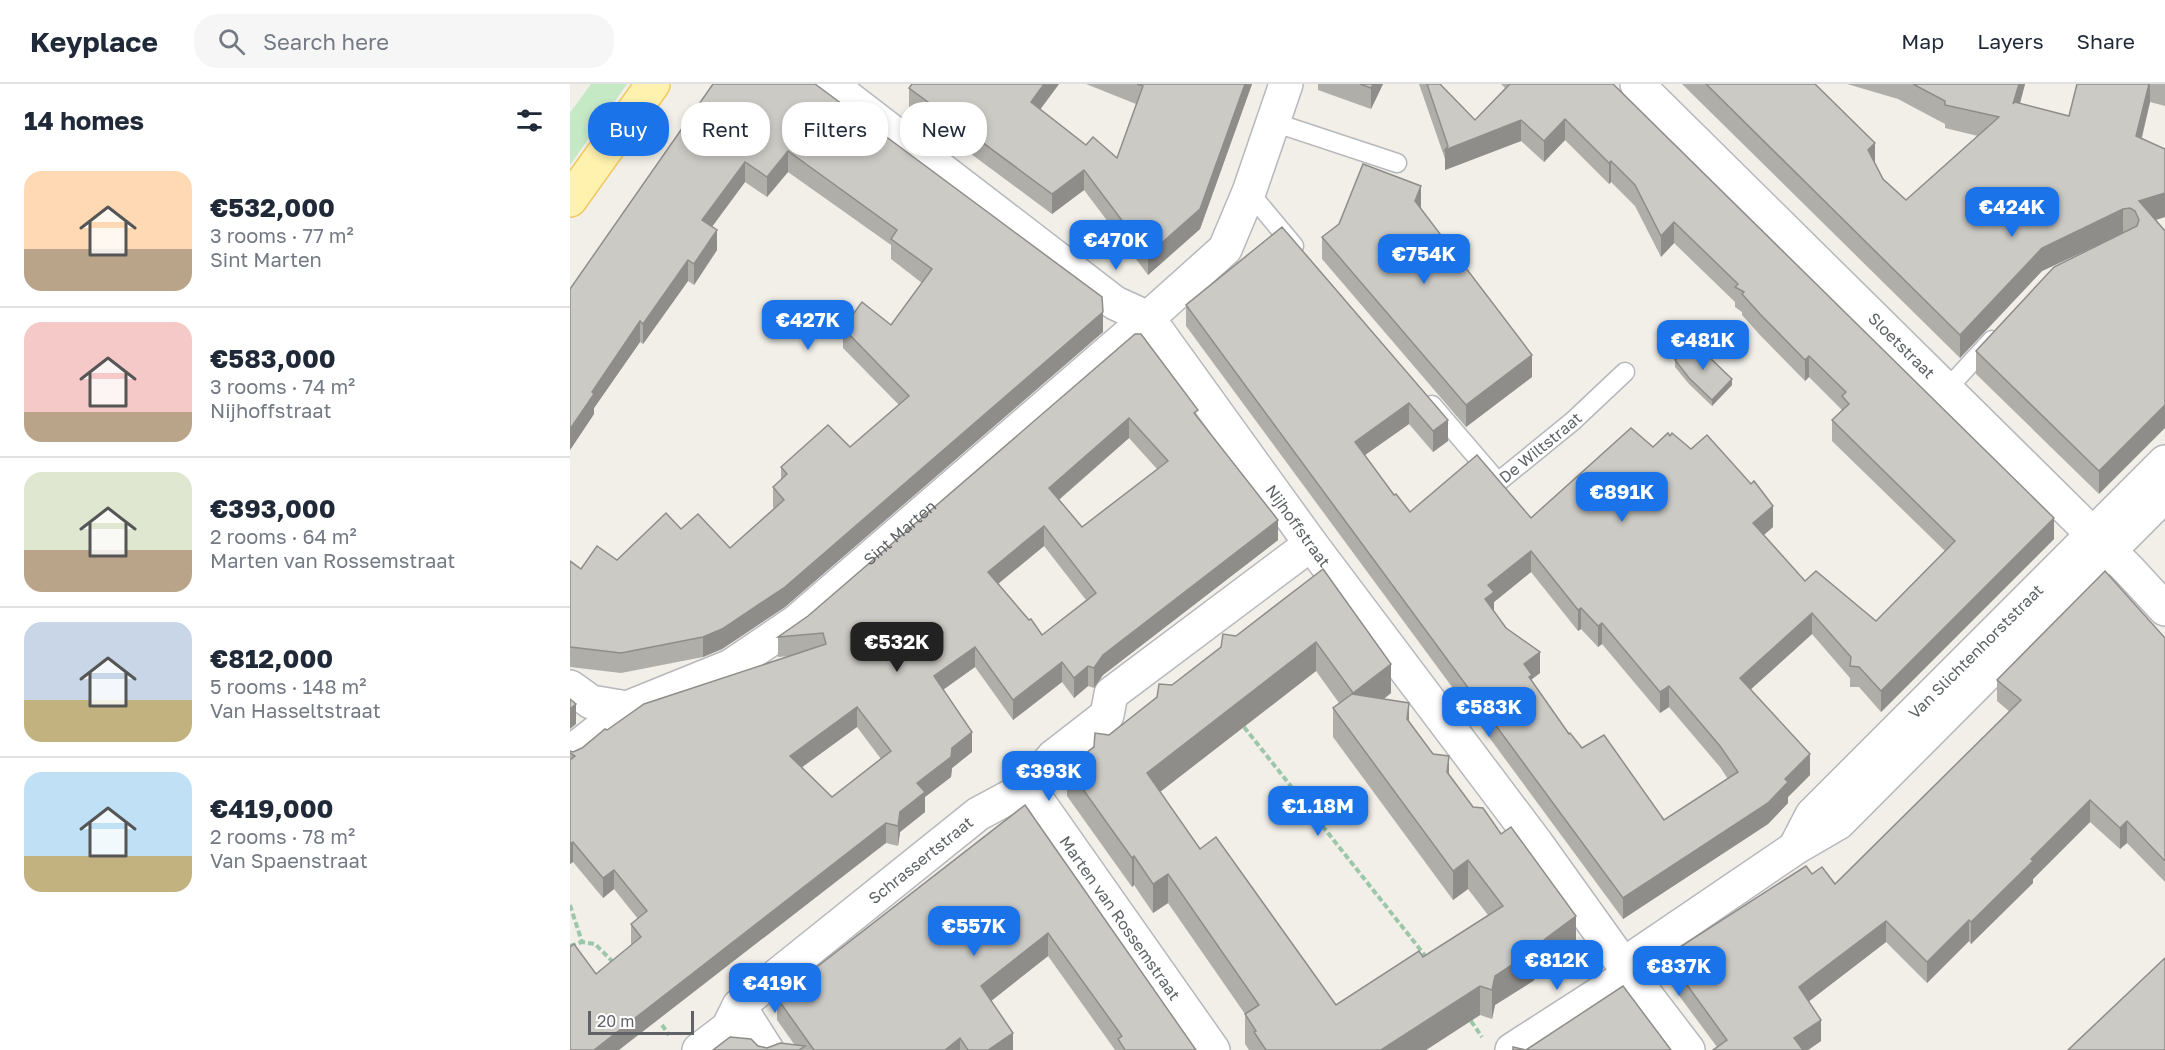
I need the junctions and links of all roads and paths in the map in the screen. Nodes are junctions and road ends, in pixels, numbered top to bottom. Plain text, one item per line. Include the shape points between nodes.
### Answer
1 (653, 84) edge
2 (830, 84) edge
3 (1286, 84) edge
4 (1637, 84) edge
5 (1273, 122) junction
6 (1397, 163) dead end
7 (1249, 192) junction
8 (570, 200) edge
9 (1303, 256) edge
10 (1148, 318) junction
11 (2000, 331) edge
12 (1625, 372) dead end
13 (1947, 389) junction
14 (1420, 392) edge
15 (2165, 462) edge
16 (2165, 495) edge
17 (2100, 542) junction
18 (1311, 544) junction
19 (2165, 609) edge
20 (570, 687) edge
21 (627, 708) junction
22 (1244, 727) edge
23 (570, 753) edge
24 (1028, 787) junction
25 (570, 905) edge
26 (582, 942) junction
27 (570, 946) edge
28 (1434, 965) edge
29 (619, 969) edge
30 (1627, 970) junction
31 (739, 1006) junction
32 (699, 1050) edge
33 (767, 1050) edge
34 (1213, 1050) edge
35 (1512, 1050) edge
36 (1688, 1050) edge

1 - 8 main road
2 - 10 street, Nijhoffstraat via 1115,303
3 - 5 street
4 - 13 street, Sloetstraat
5 - 6 lane
5 - 7 street
7 - 9 lane
7 - 10 street via 1225,249
10 - 18 street, Nijhoffstraat
10 - 21 street, Sint Marten via 796,622 731,666
11 - 13 lane
12 - 14 lane, De Wiltstraat via 1573,422 1498,482
13 - 17 street, Sloetstraat
15 - 17 street, Van Slichtenhorststraat
16 - 17 street, Van Slichtenhorststraat
17 - 19 street, Sloetstraat
17 - 30 street, Van Slichtenhorststraat via 1812,815 1794,848
18 - 24 street, Schrassertstraat via 1111,694 1107,715 1053,757
18 - 30 street, Nijhoffstraat
20 - 21 street via 591,702
21 - 23 street, Sint Marten
22 - 28 path
24 - 31 street, Schrassertstraat via 978,814
24 - 34 street, Marten van Rossemstraat
25 - 26 path
26 - 27 path
26 - 29 path via 595,944
30 - 35 street, Van Slichtenhorststraat
30 - 36 street, Nijhoffstraat
31 - 32 street, Schrassertstraat via 728,1028
31 - 33 street

